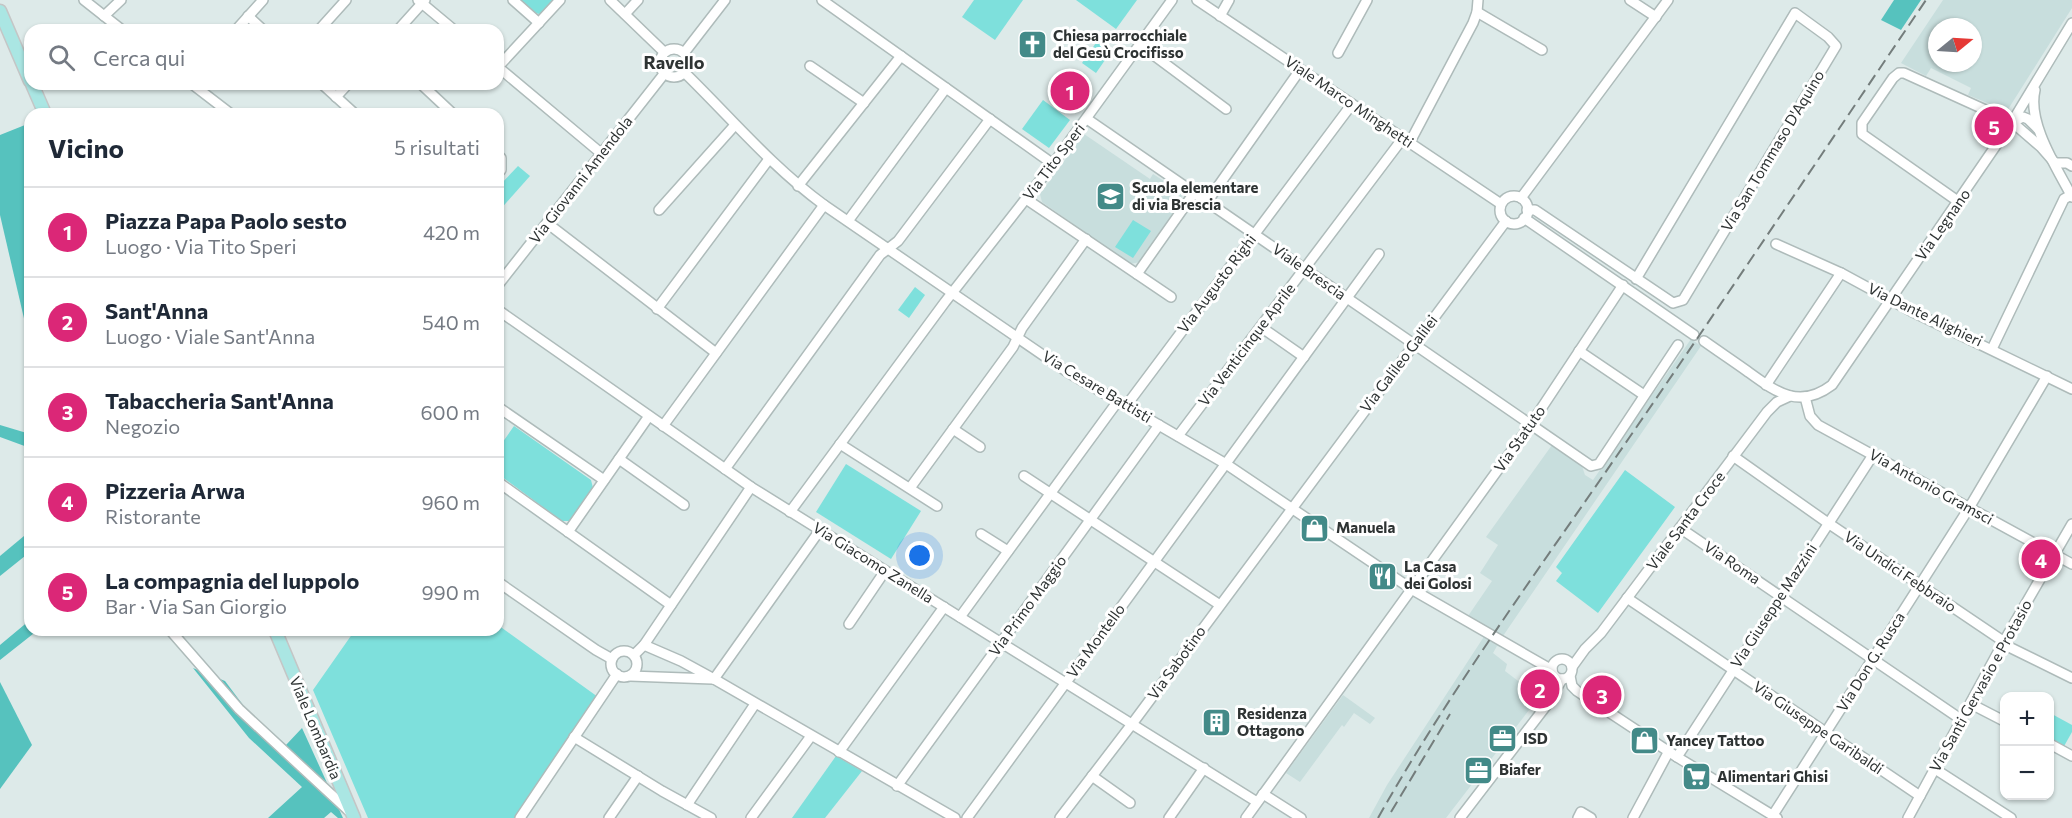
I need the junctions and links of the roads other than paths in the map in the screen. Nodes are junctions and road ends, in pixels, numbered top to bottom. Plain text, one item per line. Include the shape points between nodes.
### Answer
1 (84, 0) edge
2 (121, 0) edge
3 (263, 0) edge
4 (346, 0) edge
5 (513, 0) edge
6 (560, 0) edge
7 (610, 0) edge
8 (638, 0) edge
9 (725, 0) edge
10 (822, 0) edge
11 (1172, 0) edge
12 (1197, 0) edge
13 (1229, 0) edge
14 (1367, 0) edge
15 (1478, 0) edge
16 (1630, 0) edge
17 (1668, 0) edge
18 (422, 1) edge
19 (0, 11) edge
20 (1477, 12) junction
21 (625, 14) junction
22 (104, 16) junction
23 (248, 16) junction
24 (1220, 16) junction
25 (1656, 17) junction
26 (538, 23) junction
27 (2072, 23) edge
28 (114, 24) edge
29 (241, 24) edge
30 (257, 24) edge
31 (324, 24) edge
32 (403, 24) edge
33 (447, 24) edge
34 (1140, 45) junction
35 (1542, 50) dead end
36 (664, 52) junction
37 (684, 52) junction
38 (1338, 53) dead end
39 (901, 56) junction
40 (504, 60) edge
41 (24, 66) edge
42 (810, 66) dead end
43 (1300, 70) junction
44 (504, 72) edge
45 (664, 74) junction
46 (685, 74) junction
47 (2037, 82) junction
48 (946, 88) junction
49 (34, 90) edge
50 (200, 90) edge
51 (328, 90) edge
52 (342, 90) edge
53 (427, 90) edge
54 (336, 97) junction
55 (864, 104) junction
56 (1352, 104) junction
57 (42, 108) edge
58 (223, 108) edge
59 (348, 108) edge
60 (447, 108) edge
61 (1226, 109) dead end
62 (1087, 118) junction
63 (990, 119) junction
64 (2012, 122) junction
65 (735, 125) junction
66 (2039, 131) junction
67 (1406, 140) junction
68 (602, 154) junction
69 (769, 159) junction
70 (2055, 163) junction
71 (1053, 164) junction
72 (2072, 166) edge
73 (798, 186) junction
74 (1194, 193) junction
75 (2072, 196) edge
76 (1521, 198) junction
77 (1026, 199) junction
78 (1207, 201) junction
79 (1959, 202) junction
80 (1501, 204) junction
81 (824, 205) junction
82 (659, 210) dead end
83 (1526, 214) junction
84 (848, 221) junction
85 (1506, 221) junction
86 (547, 223) junction
87 (1254, 234) junction
88 (1086, 239) junction
89 (1776, 244) dead end
90 (888, 248) junction
91 (1379, 254) dead end
92 (1304, 269) junction
93 (1841, 273) junction
94 (1137, 274) junction
95 (504, 277) edge
96 (1636, 279) junction
97 (1623, 285) junction
98 (952, 293) junction
99 (1171, 297) dead end
100 (1347, 298) junction
101 (1891, 300) junction
102 (657, 309) junction
103 (504, 314) edge
104 (1261, 327) junction
105 (1694, 335) dead end
106 (1017, 338) junction
107 (1704, 341) dead end
108 (1414, 344) junction
109 (1678, 345) dead end
110 (1992, 349) junction
111 (1580, 351) junction
112 (716, 354) junction
113 (1304, 357) junction
114 (2047, 376) junction
115 (1766, 385) junction
116 (2072, 389) edge
117 (1644, 395) junction
118 (1790, 396) junction
119 (1805, 397) junction
120 (1122, 403) junction
121 (504, 411) edge
122 (649, 416) junction
123 (1531, 424) junction
124 (1159, 425) junction
125 (663, 426) junction
126 (953, 429) junction
127 (1178, 436) junction
128 (840, 444) junction
129 (980, 447) dead end
130 (1873, 455) junction
131 (1733, 456) junction
132 (619, 459) junction
133 (1226, 464) junction
134 (725, 469) junction
135 (1024, 476) dead end
136 (604, 480) junction
137 (504, 486) edge
138 (751, 487) junction
139 (910, 488) junction
140 (1050, 494) junction
141 (684, 505) dead end
142 (937, 506) dead end
143 (1292, 507) junction
144 (1970, 508) junction
145 (790, 512) junction
146 (1090, 520) junction
147 (1828, 523) junction
148 (2072, 524) edge
149 (1680, 528) junction
150 (820, 530) junction
151 (568, 532) junction
152 (981, 534) dead end
153 (1008, 551) junction
154 (2055, 555) junction
155 (1153, 562) junction
156 (2072, 564) edge
157 (885, 571) junction
158 (1920, 585) junction
159 (504, 586) edge
160 (1413, 590) junction
161 (1780, 596) junction
162 (1627, 598) junction
163 (671, 605) junction
164 (1220, 605) junction
165 (944, 607) junction
166 (960, 617) junction
167 (849, 624) dead end
168 (175, 636) edge
169 (275, 636) edge
170 (1001, 643) junction
171 (2003, 643) junction
172 (644, 645) junction
173 (1585, 649) junction
174 (634, 655) junction
175 (612, 659) junction
176 (1872, 659) junction
177 (1556, 666) junction
178 (1732, 670) junction
179 (617, 674) junction
180 (1568, 674) junction
181 (630, 676) junction
182 (2072, 678) edge
183 (714, 679) junction
184 (1065, 683) junction
185 (1549, 702) junction
186 (755, 704) junction
187 (1971, 704) junction
188 (2000, 719) edge
189 (1962, 720) junction
190 (1132, 724) junction
191 (1826, 734) junction
192 (811, 736) junction
193 (574, 737) junction
194 (2053, 746) edge
195 (839, 752) junction
196 (1673, 754) junction
197 (2072, 756) edge
198 (1204, 768) junction
199 (1935, 769) junction
200 (638, 776) junction
201 (1092, 776) junction
202 (897, 786) junction
203 (1920, 796) junction
204 (1260, 798) junction
205 (1130, 803) dead end
206 (687, 805) junction
207 (353, 816) edge
208 (708, 817) edge
209 (1775, 817) edge
210 (520, 818) edge
211 (609, 818) edge
212 (751, 818) edge
213 (955, 818) edge
214 (967, 818) edge
215 (1060, 818) edge
216 (1168, 818) edge
217 (1246, 818) edge
218 (1301, 818) edge
219 (1460, 818) edge
220 (1578, 818) edge
221 (1591, 818) edge
222 (1633, 818) edge
223 (1908, 818) edge
224 (2011, 818) edge

1 - 22 street
2 - 22 street
3 - 23 street
4 - 31 street
5 - 26 street
6 - 26 street
7 - 21 street
8 - 21 street
9 - 37 street
10 - 39 street
11 - 34 street, Via Tito Speri
12 - 24 street, Viale Marco Minghetti
13 - 24 street
14 - 38 street
15 - 20 street
16 - 25 street
17 - 25 street
18 - 32 street
18 - 33 street
19 - 41 main road
20 - 35 street
20 - 67 street, Via Venticinque Aprile
21 - 36 street
22 - 28 street
23 - 29 street
23 - 30 street
24 - 43 street, Viale Marco Minghetti
25 - 76 street
26 - 40 street
27 - 47 street, Via Legnano
34 - 61 street
34 - 62 street, Via Tito Speri
36 - 37 street
36 - 45 street via 659,63
37 - 46 street via 688,63
39 - 48 street
39 - 55 street
42 - 55 street
43 - 56 street, Viale Marco Minghetti
43 - 78 street
44 - 68 street
45 - 46 street via 675,78
45 - 68 street, Via Giovanni Amendola
46 - 65 street, Via Cesare Battisti
47 - 64 street, Via Legnano
47 - 66 street via 2033,107
48 - 63 street
48 - 84 street
49 - 57 main road
50 - 58 street
51 - 54 street
52 - 54 street
53 - 60 street
54 - 59 street
55 - 73 street
56 - 67 street, Viale Marco Minghetti
56 - 87 street, Via Augusto Righi
62 - 71 street, Via Tito Speri
62 - 74 street, Viale Brescia
63 - 71 street
63 - 90 street via 898,241
64 - 66 street via 2023,117
64 - 70 street
64 - 79 street, Via Legnano
64 - 79 street via 1899,73 1862,123 1865,137
65 - 69 street, Via Cesare Battisti
65 - 82 street
66 - 70 street
67 - 80 street, Viale Marco Minghetti
67 - 92 street, Via Venticinque Aprile
68 - 86 street, Via Giovanni Amendola
69 - 73 street, Via Cesare Battisti
69 - 102 street
70 - 72 street
70 - 75 street
71 - 77 street, Via Tito Speri
73 - 81 street, Via Cesare Battisti
74 - 78 street, Viale Brescia
74 - 94 street
75 - 110 street via 2064,200
76 - 80 street via 1512,196
76 - 83 street
77 - 88 street
77 - 98 street, Via Tito Speri
78 - 87 street, Viale Brescia
79 - 101 street, Via Legnano
80 - 85 street via 1501,215
81 - 84 street, Via Cesare Battisti
81 - 112 street
83 - 85 street via 1518,223
83 - 96 street via 1535,210
83 - 97 street
84 - 90 street, Via Cesare Battisti
85 - 108 street, Via Galileo Galilei
86 - 95 street, Via Giovanni Amendola
86 - 102 street
87 - 92 street, Viale Brescia
87 - 120 street, Via Augusto Righi
88 - 94 street
88 - 106 street
89 - 93 street, Via Dante Alighieri
90 - 98 street, Via Cesare Battisti
90 - 134 street
91 - 100 street, Via Montello
92 - 100 street, Viale Brescia
92 - 104 street, Via Venticinque Aprile
93 - 101 street, Via Dante Alighieri
93 - 115 street
94 - 99 street
96 - 96 street, Via San Tommaso D'Aquino via 1796,13 1836,46 1683,300 1673,303
97 - 105 street
97 - 111 street, Via Statuto
98 - 106 street, Via Cesare Battisti
98 - 128 street, Via Tito Speri
100 - 108 street, Viale Brescia
100 - 113 street, Via Montello
101 - 110 street, Via Dante Alighieri
101 - 119 street, Via Legnano via 1837,380 1820,394
102 - 112 street
103 - 122 street, Via Giacomo Zanella
104 - 113 street
104 - 127 street, Via Venticinque Aprile
106 - 120 street, Via Cesare Battisti
106 - 126 street
107 - 115 street
108 - 123 street, Viale Brescia
108 - 143 street, Via Galileo Galilei
109 - 117 street, Viale Brescia
110 - 114 street, Via Dante Alighieri
111 - 117 street
111 - 123 street, Via Statuto
112 - 125 street
113 - 133 street, Via Montello
114 - 116 street, Via Dante Alighieri
114 - 144 street, Via Don G. Rusca
115 - 118 street
117 - 123 street, Viale Brescia via 1599,464 1591,466
118 - 119 street, Via Legnano
118 - 131 street, Viale Santa Croce via 1772,407
119 - 130 street, Via Antonio Gramsci via 1810,416 1818,425
120 - 124 street, Via Cesare Battisti
120 - 140 street, Via Augusto Righi
121 - 136 street
122 - 125 street, Via Giacomo Zanella
122 - 132 street
123 - 160 street, Via Statuto
124 - 127 street, Via Cesare Battisti
124 - 146 street, Via Primo Maggio
125 - 134 street, Via Giacomo Zanella
126 - 129 street
126 - 139 street
127 - 133 street, Via Cesare Battisti
128 - 139 street
128 - 145 street, Via Tito Speri
130 - 144 street, Via Antonio Gramsci
130 - 147 street, Via Giuseppe Mazzini
131 - 147 street, Via Undici Febbraio
131 - 149 street, Viale Santa Croce
132 - 136 street
132 - 141 street
133 - 143 street, Via Cesare Battisti
133 - 155 street, Via Montello
134 - 138 street, Via Giacomo Zanella
135 - 140 street
136 - 151 street
137 - 151 street
138 - 145 street, Via Giacomo Zanella
138 - 163 street
139 - 142 street
140 - 146 street
140 - 153 street, Via Augusto Righi
143 - 160 street, Via Cesare Battisti
143 - 164 street, Via Sabotino
144 - 154 street, Via Antonio Gramsci
144 - 158 street, Via Don G. Rusca
145 - 150 street, Via Giacomo Zanella
146 - 155 street
146 - 170 street, Via Primo Maggio
147 - 158 street, Via Undici Febbraio
147 - 161 street, Via Giuseppe Mazzini
148 - 154 street, Via Santi Gervasio e Protasio
149 - 161 street, Via Roma
149 - 162 street, Viale Santa Croce
150 - 157 street, Via Giacomo Zanella
150 - 183 street
151 - 163 street
152 - 153 street
153 - 166 street, Via Augusto Righi
154 - 156 street, Via Antonio Gramsci
154 - 171 street, Via Santi Gervasio e Protasio
155 - 164 street
155 - 184 street, Via Montello
157 - 165 street, Via Giacomo Zanella
157 - 167 street
158 - 171 street, Via Undici Febbraio
158 - 176 street, Via Don G. Rusca
159 - 175 street
160 - 177 street, Via Cesare Battisti via 1538,662
160 - 204 street, Via Statuto
161 - 176 street, Via Roma
161 - 178 street, Via Giuseppe Mazzini
162 - 173 street, Viale Santa Croce
162 - 178 street, Via Giuseppe Garibaldi
163 - 172 street
164 - 190 street, Via Sabotino
165 - 166 street, Via Giacomo Zanella
165 - 195 street
166 - 170 street, Via Giacomo Zanella
168 - 207 street via 239,709
169 - 207 main road, Viale Lombardia
170 - 184 street, Via Giacomo Zanella
170 - 202 street, Via Primo Maggio
171 - 182 street, Via Undici Febbraio
171 - 187 street, Via Santi Gervasio e Protasio
172 - 174 street
172 - 183 street
173 - 177 street, Viale Santa Croce
173 - 180 street, Viale Santa Croce
174 - 175 street via 622,651
174 - 181 street via 637,666
175 - 179 street
176 - 189 street, Via Roma
176 - 191 street, Via Don G. Rusca
177 - 180 street via 1556,678
177 - 180 street via 1569,662
177 - 185 street
178 - 191 street, Via Giuseppe Garibaldi
178 - 196 street, Via Giuseppe Mazzini
179 - 181 street
179 - 193 street
180 - 185 street, Viale Santa Croce
180 - 196 street via 1577,692
181 - 183 street
183 - 186 street
184 - 190 street, Via Giacomo Zanella
184 - 214 street, Via Montello
185 - 219 street, Viale Santa Croce
186 - 192 street
186 - 206 street
187 - 188 street
187 - 189 street, Via Santi Gervasio e Protasio
189 - 199 street, Via Santi Gervasio e Protasio
190 - 198 street, Via Giacomo Zanella
190 - 201 street, Via Sabotino
191 - 203 street, Via Giuseppe Garibaldi
191 - 209 street, Via Don G. Rusca
192 - 195 street
192 - 212 street
193 - 200 street
193 - 210 street
194 - 197 street
195 - 202 street
196 - 209 street
196 - 222 street, Via Giuseppe Mazzini
198 - 204 street, Via Giacomo Zanella
198 - 216 street
199 - 203 street, Via Santi Gervasio e Protasio
199 - 224 street
200 - 206 street
200 - 211 street
201 - 205 street
201 - 215 street, Via Sabotino
202 - 213 street
203 - 223 street, Via Santi Gervasio e Protasio
204 - 217 street, Via Statuto
204 - 218 street, Via Giacomo Zanella
206 - 208 street
220 - 221 street via 1581,812

